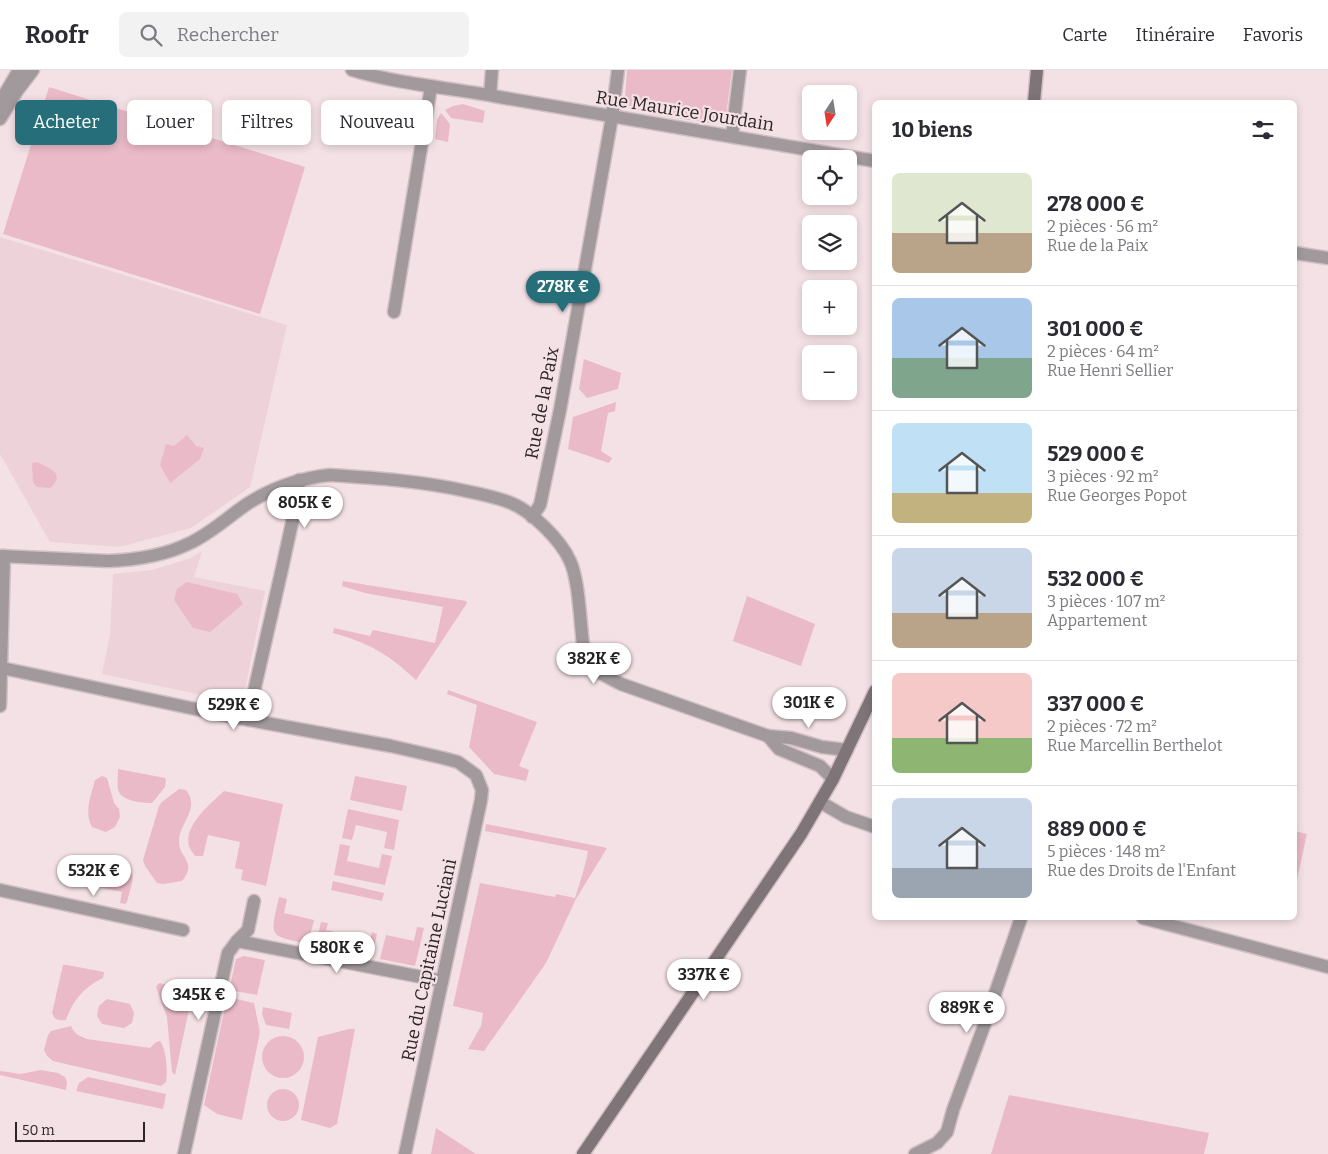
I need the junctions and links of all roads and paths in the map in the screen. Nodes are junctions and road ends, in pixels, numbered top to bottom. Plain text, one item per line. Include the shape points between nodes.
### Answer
1 (19, 70) edge
2 (33, 70) edge
3 (352, 70) edge
4 (492, 70) edge
5 (618, 70) edge
6 (740, 70) edge
7 (1037, 70) edge
8 (431, 87) junction
9 (490, 95) junction
10 (1034, 100) edge
11 (0, 102) edge
12 (612, 117) junction
13 (0, 120) edge
14 (732, 136) junction
15 (872, 159) edge
16 (1297, 253) edge
17 (1328, 258) edge
18 (394, 312) dead end
19 (298, 480) junction
20 (532, 517) junction
21 (2, 556) edge
22 (2, 668) junction
23 (872, 697) edge
24 (0, 706) edge
25 (249, 720) junction
26 (768, 736) junction
27 (847, 750) junction
28 (833, 779) junction
29 (820, 802) junction
30 (872, 826) edge
31 (0, 890) edge
32 (254, 901) dead end
33 (1020, 920) edge
34 (1150, 920) edge
35 (183, 930) dead end
36 (236, 941) junction
37 (1328, 968) edge
38 (442, 981) junction
39 (184, 1154) edge
40 (405, 1154) edge
41 (584, 1154) edge
42 (915, 1154) edge

1 - 11 street
2 - 13 street
3 - 8 street, Rue Maurice Jourdain via 377,78
4 - 9 street
5 - 12 street, Rue de la Paix
6 - 14 street
7 - 10 main road
8 - 9 street, Rue Maurice Jourdain
8 - 18 street
9 - 12 street, Rue Maurice Jourdain
12 - 14 street, Rue Maurice Jourdain
12 - 20 street, Rue de la Paix via 545,483 540,505
14 - 15 street, Rue Maurice Jourdain
16 - 17 street
19 - 20 street via 330,474 434,484 513,503
19 - 21 street via 262,496 191,543 152,556 108,561
19 - 25 street via 297,500
20 - 26 street via 555,538 571,562 583,644 598,672 636,691
21 - 22 street
22 - 24 street
22 - 25 street
23 - 27 main road
25 - 38 street, Rue du Capitaine Luciani via 443,758 458,762 476,774 482,790 481,800
26 - 27 street
26 - 28 street via 779,749 820,766
27 - 28 main road
28 - 29 main road
29 - 30 street via 846,817
29 - 41 main road
31 - 35 street
32 - 36 street via 248,930
33 - 42 street via 947,1132 937,1143
34 - 37 street
36 - 38 street
36 - 39 street via 228,953
38 - 40 street, Rue du Capitaine Luciani

